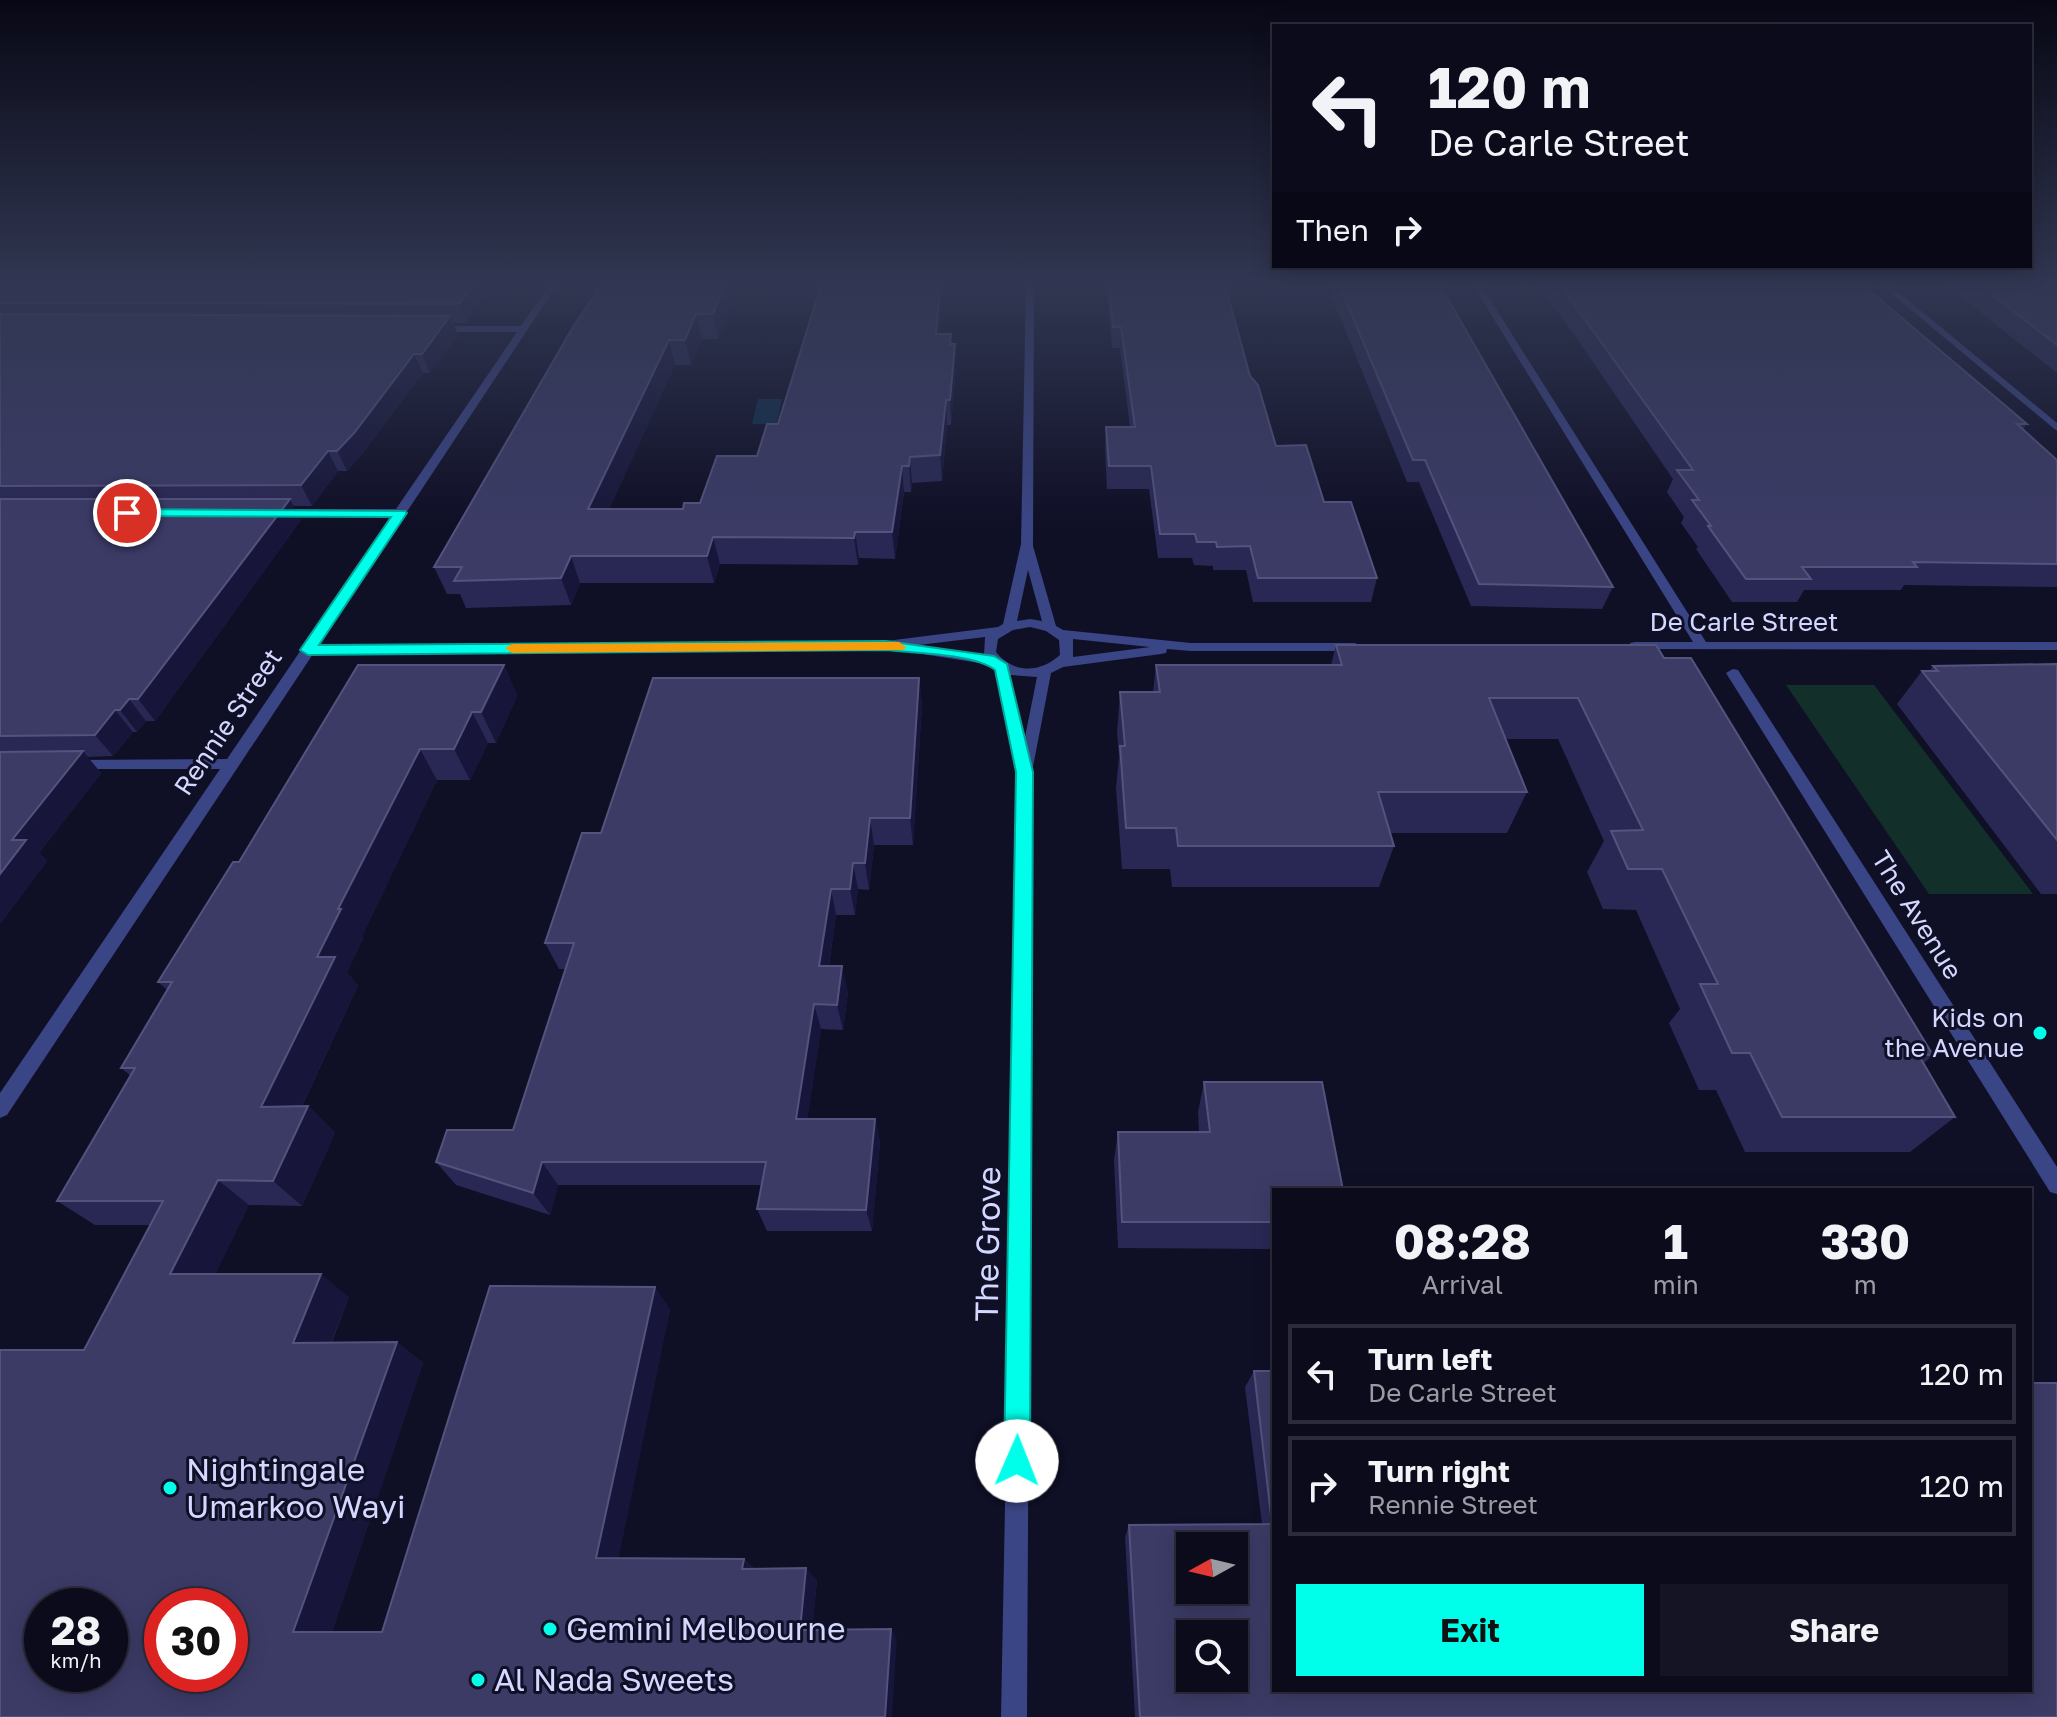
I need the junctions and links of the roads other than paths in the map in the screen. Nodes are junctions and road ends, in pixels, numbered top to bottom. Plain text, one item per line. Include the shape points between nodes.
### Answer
1 (500, 365) edge
2 (1029, 365) edge
3 (1527, 365) edge
4 (1981, 365) edge
5 (2057, 428) edge
6 (269, 513) edge
7 (400, 513) junction
8 (1027, 544) junction
9 (1004, 628) junction
10 (1056, 630) junction
11 (886, 645) junction
12 (1621, 646) edge
13 (1702, 646) junction
14 (2057, 646) edge
15 (1191, 647) junction
16 (1366, 647) edge
17 (308, 650) junction
18 (1061, 663) junction
19 (998, 664) junction
20 (1045, 671) junction
21 (1733, 673) dead end
22 (61, 764) edge
23 (232, 764) junction
24 (1025, 772) junction
25 (0, 1109) edge
26 (2057, 1185) edge
27 (1014, 1717) edge

1 - 7 street, Rennie Street
2 - 8 street
3 - 13 street
4 - 5 street
6 - 7 street
7 - 17 street, Rennie Street
8 - 9 street
8 - 10 street
9 - 10 street via 1030,623
9 - 11 street
9 - 19 street via 989,645
10 - 15 street
10 - 18 street via 1069,649
11 - 17 street
11 - 19 street
12 - 13 street, De Carle Street
13 - 14 street, De Carle Street
15 - 16 street
15 - 18 street
17 - 23 street, Rennie Street
18 - 20 street
19 - 20 street via 1023,673
19 - 24 street, The Grove
20 - 24 street, The Grove
21 - 26 street, The Avenue
22 - 23 street
23 - 25 street, Rennie Street
24 - 27 street, The Grove

